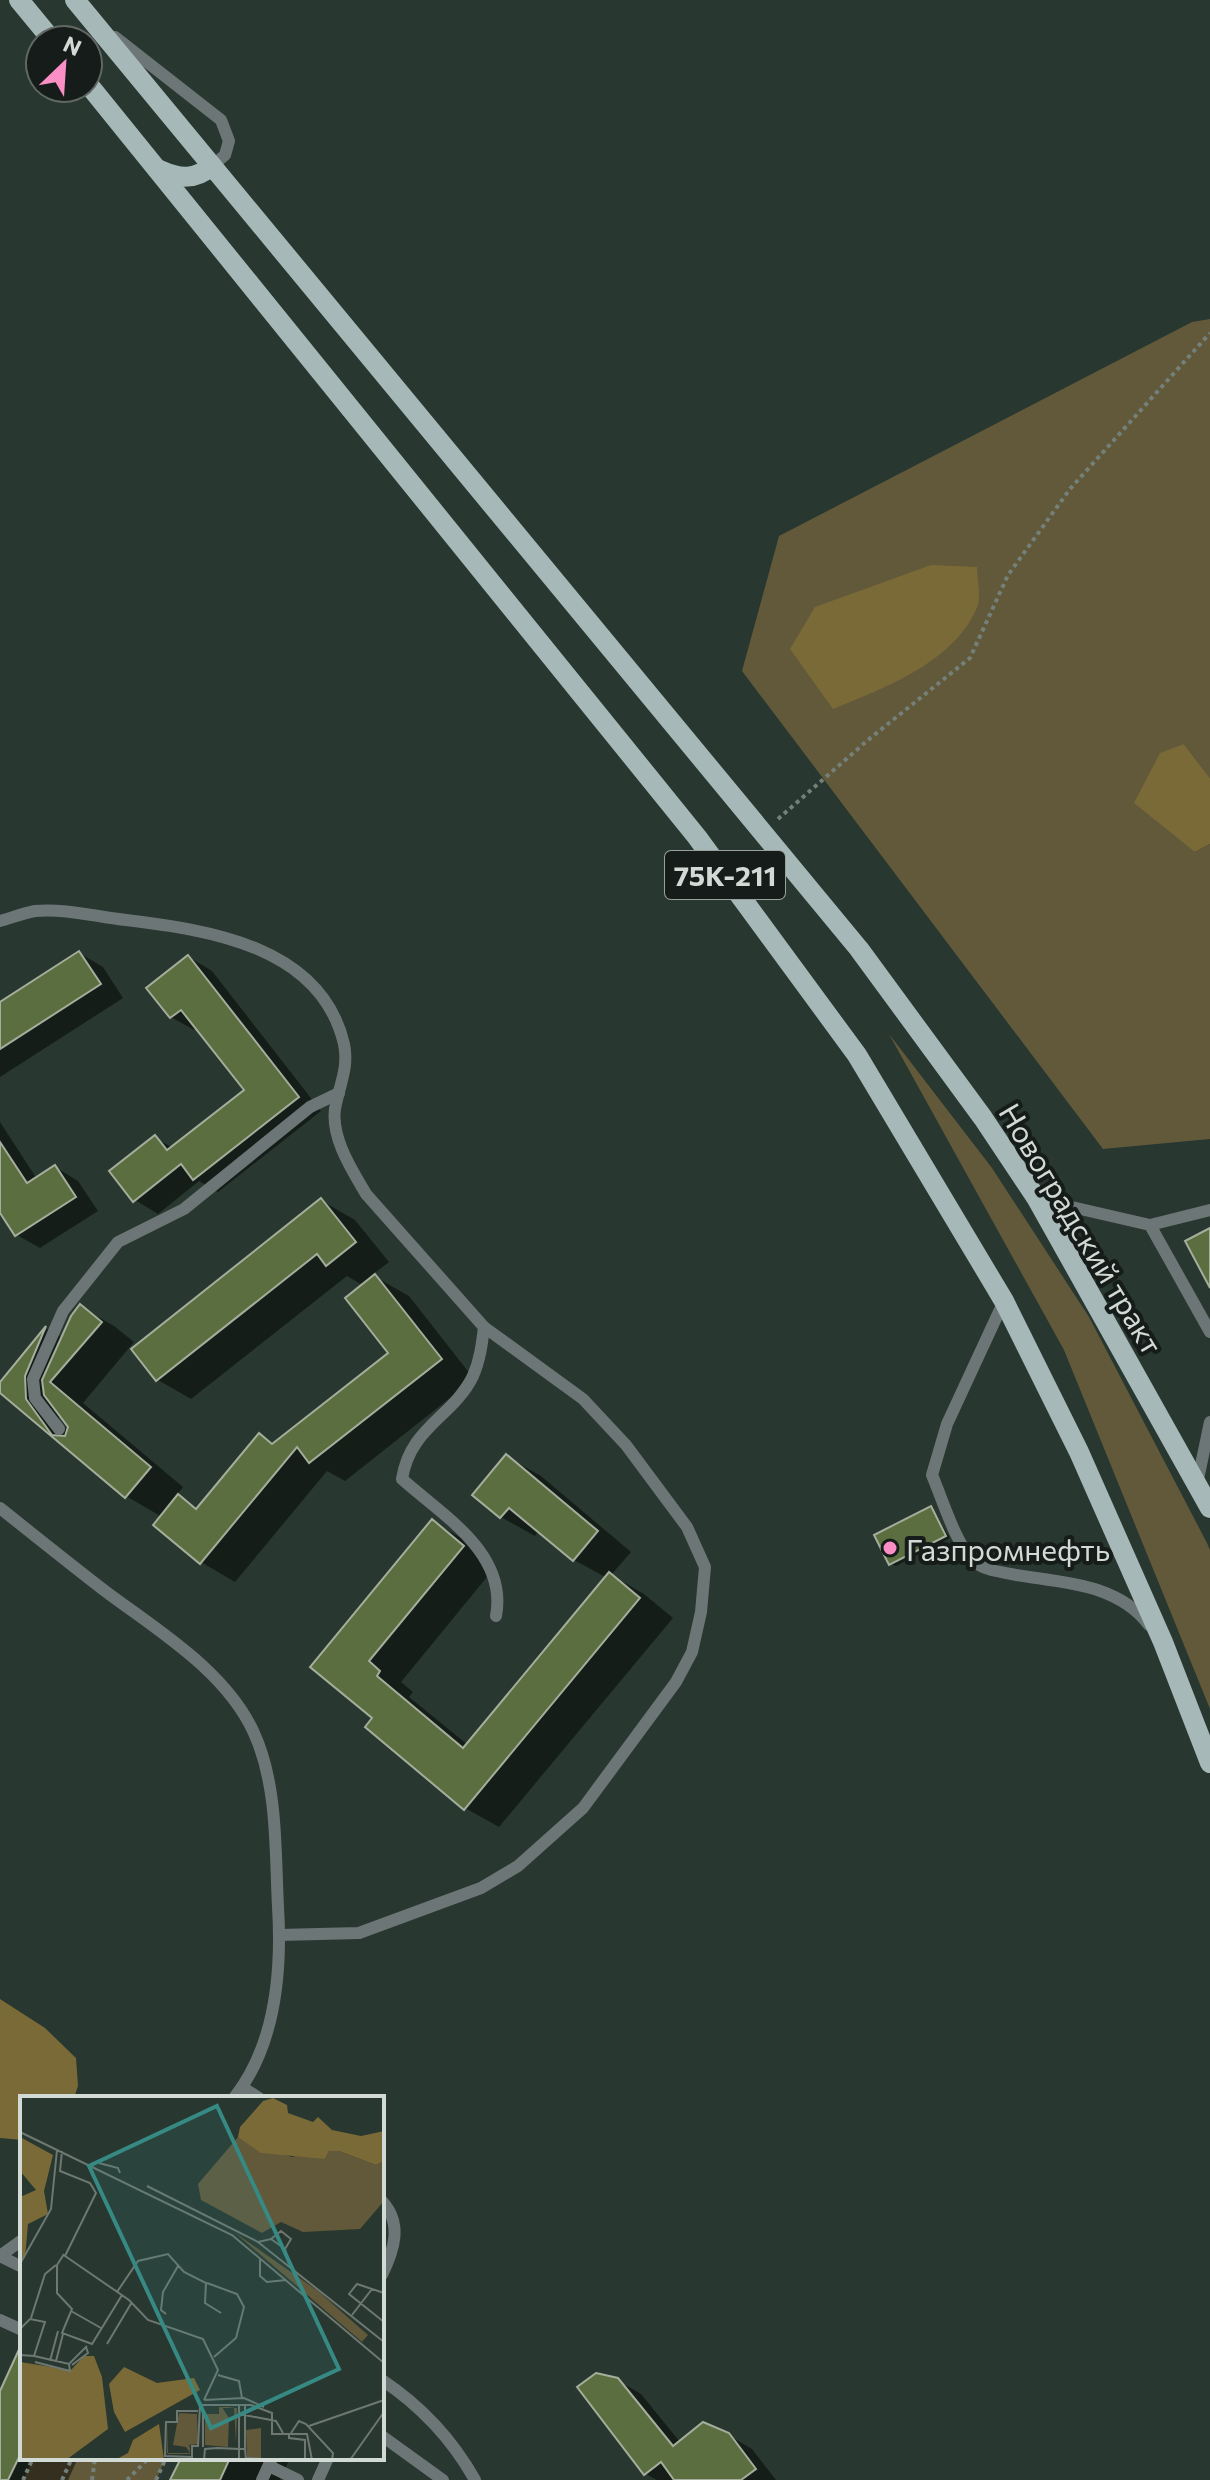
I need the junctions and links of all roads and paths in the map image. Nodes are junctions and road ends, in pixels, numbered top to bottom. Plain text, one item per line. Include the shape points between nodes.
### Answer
1 (19, 0) edge
2 (80, 7) edge
3 (39, 24) edge
4 (104, 104) edge
5 (212, 166) junction
6 (156, 168) junction
7 (1210, 333) edge
8 (763, 832) junction
9 (0, 921) edge
10 (339, 1093) junction
11 (1037, 1199) junction
12 (1210, 1210) edge
13 (1150, 1225) junction
14 (1004, 1301) junction
15 (484, 1327) junction
16 (1210, 1332) edge
17 (1210, 1422) edge
18 (59, 1429) dead end
19 (1197, 1484) junction
20 (0, 1508) edge
21 (1210, 1508) edge
22 (496, 1616) dead end
23 (1163, 1642) junction
24 (1210, 1763) edge
25 (279, 1935) junction
26 (242, 2087) junction
27 (235, 2096) edge
28 (256, 2096) edge
29 (384, 2203) edge
30 (20, 2241) edge
31 (0, 2256) edge
32 (20, 2266) edge
33 (384, 2271) edge
34 (0, 2320) edge
35 (20, 2329) edge
36 (384, 2381) edge
37 (384, 2437) edge
38 (32, 2460) edge
39 (71, 2460) edge
40 (95, 2460) edge
41 (147, 2460) edge
42 (165, 2460) edge
43 (327, 2460) edge
44 (271, 2462) edge
45 (23, 2480) edge
46 (62, 2480) edge
47 (92, 2480) edge
48 (127, 2480) edge
49 (156, 2480) edge
50 (262, 2480) edge
51 (298, 2480) edge
52 (318, 2480) edge
53 (443, 2480) edge
54 (475, 2480) edge

1 - 3 main road
2 - 5 main road, 75К-211
2 - 5 lane via 221,120 229,141 225,155
4 - 6 main road, 75К-211
5 - 6 main road via 180,179
5 - 8 main road, 75К-211
6 - 14 main road, 75К-211 via 697,837 857,1055
7 - 8 path via 1070,489 1008,575 970,658
8 - 11 main road, Новоградский тракт / 75К-211 via 859,949
9 - 10 lane via 36,911 67,913 215,932 258,948 293,968 335,1018 346,1071
10 - 15 lane via 337,1131 366,1194
10 - 18 lane via 310,1107 184,1209 118,1242 63,1311 33,1379 35,1398
11 - 13 lane
11 - 19 main road, Новоградский тракт
12 - 13 lane
13 - 16 lane
14 - 23 main road, 75К-211 via 1079,1452
14 - 23 lane via 934,1461 932,1475 964,1549 976,1564 993,1571 1112,1594 1144,1617
15 - 22 lane via 472,1379 412,1447 402,1479 469,1536 495,1587
15 - 25 lane via 583,1399 626,1445 687,1527 705,1567 692,1652 676,1682 583,1808 518,1866 481,1888 359,1933
17 - 19 lane
19 - 21 main road, Новоградский тракт
20 - 25 lane via 191,1656 253,1730 272,1803
23 - 24 main road, 75К-211
25 - 26 lane via 272,2016
26 - 27 lane
26 - 28 lane
29 - 33 lane via 396,2246
30 - 31 lane
31 - 32 lane
34 - 35 lane
36 - 54 lane via 410,2398 457,2447
37 - 53 lane
38 - 45 path
39 - 46 path
40 - 47 path
41 - 48 path
42 - 49 path
43 - 52 lane
44 - 50 lane
44 - 51 lane

